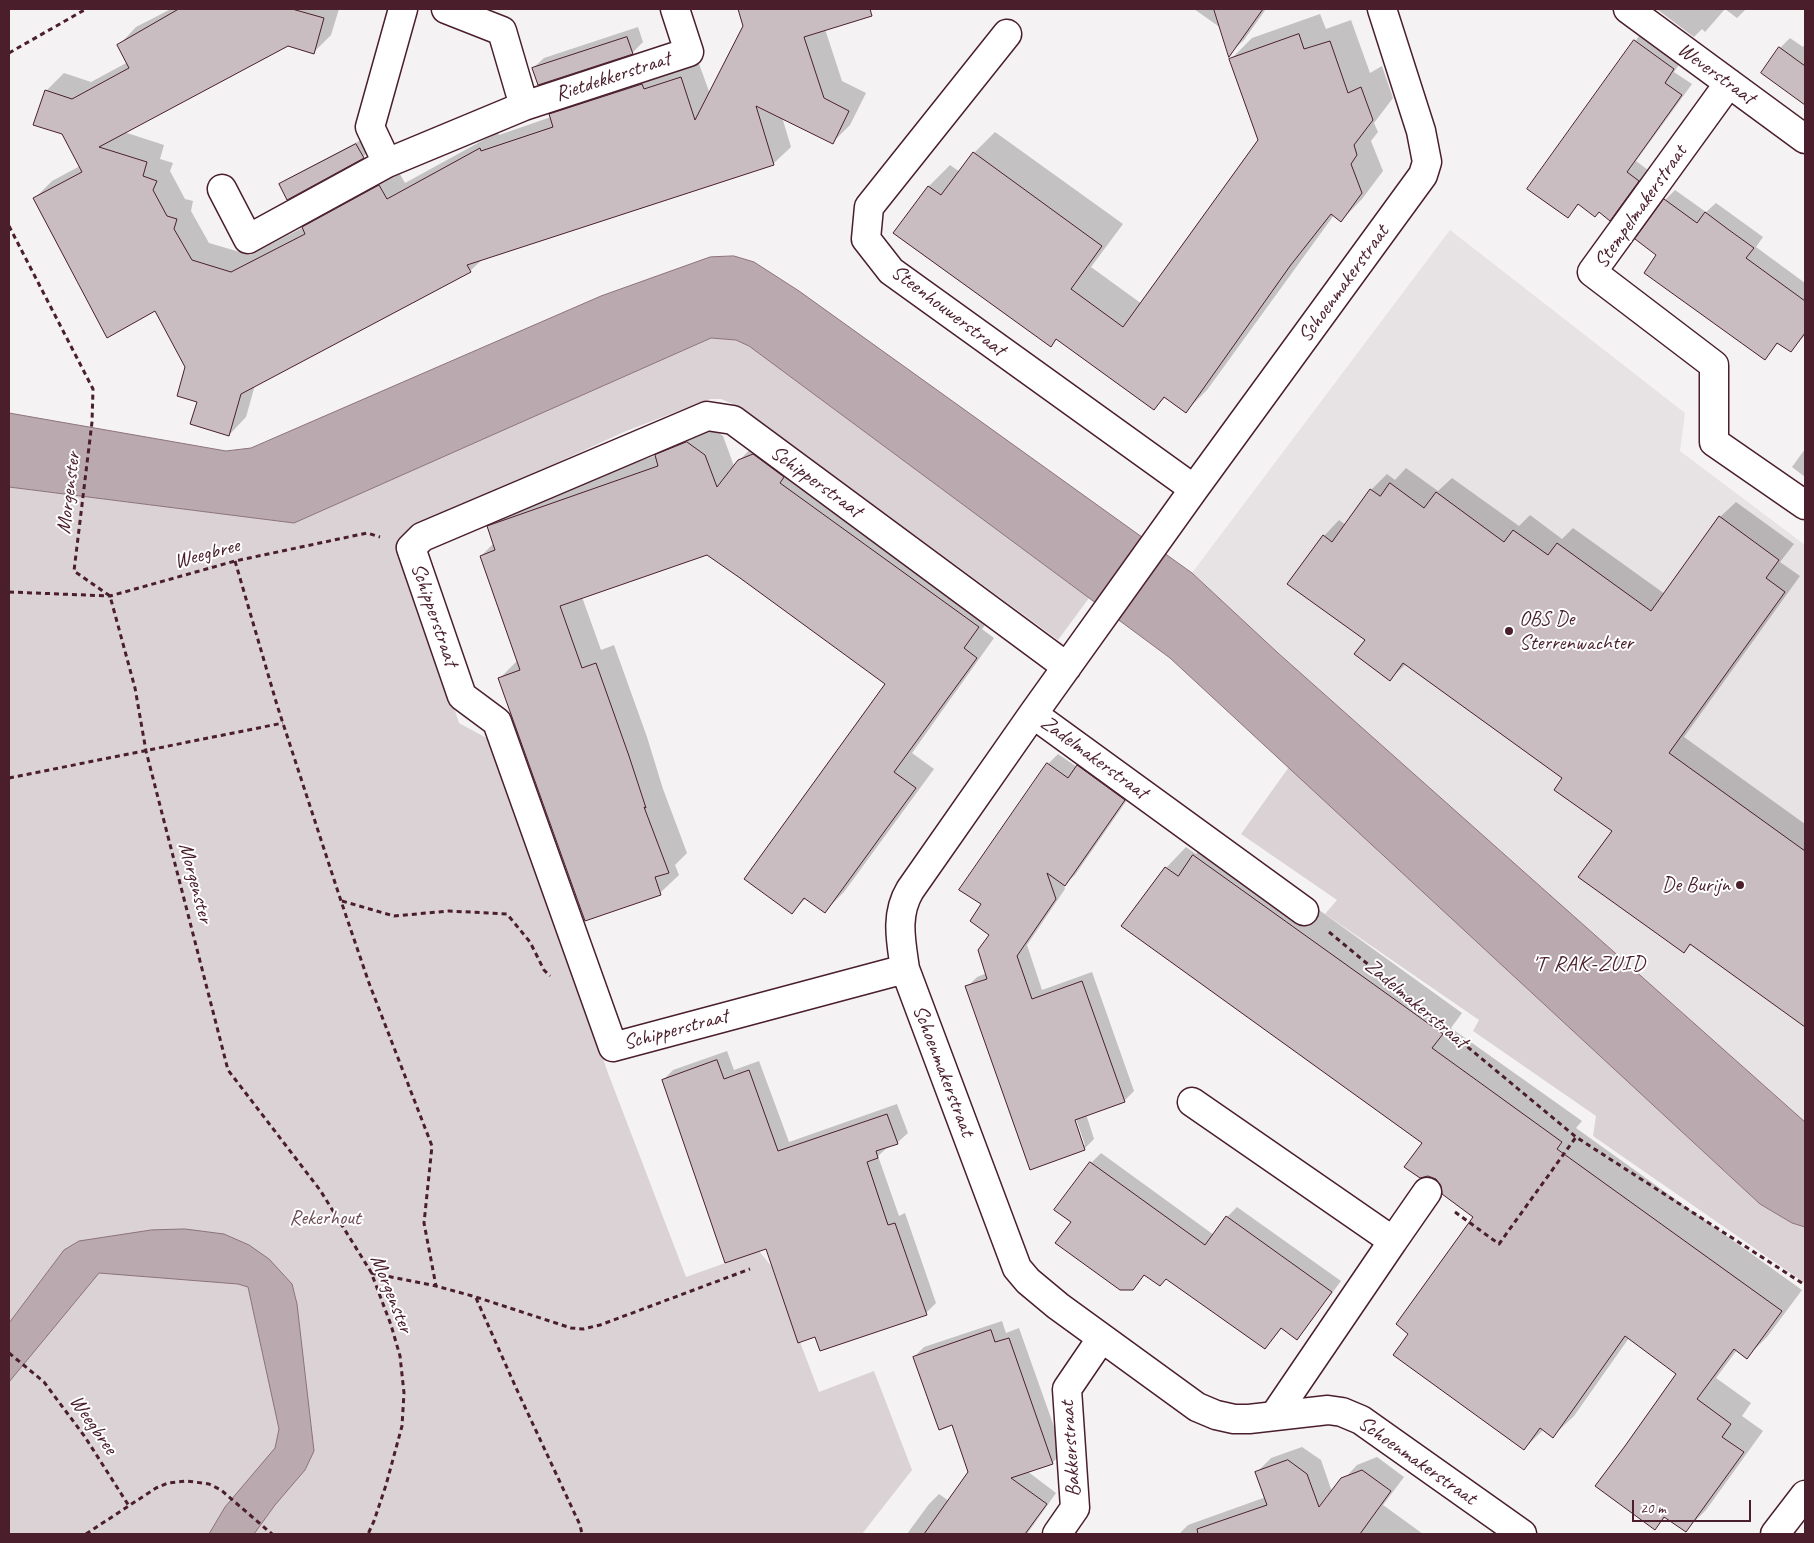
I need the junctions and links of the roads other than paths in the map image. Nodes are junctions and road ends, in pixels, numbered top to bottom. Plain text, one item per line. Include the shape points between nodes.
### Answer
1 (403, 9) edge
2 (446, 9) edge
3 (676, 9) edge
4 (1382, 9) edge
5 (1628, 9) edge
6 (1008, 34) dead end
7 (1729, 83) junction
8 (524, 106) junction
9 (1805, 139) edge
10 (387, 163) junction
11 (222, 189) dead end
12 (1194, 489) junction
13 (1805, 505) edge
14 (1067, 667) junction
15 (1033, 714) junction
16 (1304, 911) road end
17 (904, 969) junction
18 (1192, 1102) dead end
19 (1427, 1192) road end
20 (1393, 1241) junction
21 (1101, 1339) junction
22 (1274, 1416) junction
23 (1805, 1495) edge
24 (1056, 1534) edge
25 (1522, 1534) edge
26 (1775, 1534) edge

1 - 10 street via 370,127
2 - 8 street via 502,31
3 - 8 street, Rietdekkerstraat via 689,52
4 - 12 street, Schoenmakerstraat via 1422,131 1427,162 1422,175
5 - 7 street, Weverstraat
6 - 12 street, Steenhouwerstraat via 869,207 866,239 892,271
7 - 9 street, Weverstraat
7 - 13 street, Stempelmakerstraat via 1592,272 1714,365 1714,442
8 - 10 street, Rietdekkerstraat
10 - 11 street, Rietdekkerstraat via 248,239
12 - 14 street, Schoenmakerstraat
14 - 15 street, Schoenmakerstraat
14 - 17 street, Schipperstraat via 733,420 707,416 422,537 411,548 462,696 497,722 613,1047
15 - 16 street, Zadelmakerstraat
15 - 17 street, Schoenmakerstraat via 905,898 899,929
17 - 21 street, Schoenmakerstraat via 1017,1268 1042,1293
18 - 20 street
19 - 20 street
20 - 22 street
21 - 22 street, Schoenmakerstraat via 1197,1407 1234,1419
21 - 24 street, Bakkerstraat via 1067,1389 1075,1508
22 - 25 street, Schoenmakerstraat via 1328,1410 1361,1420
23 - 26 street

